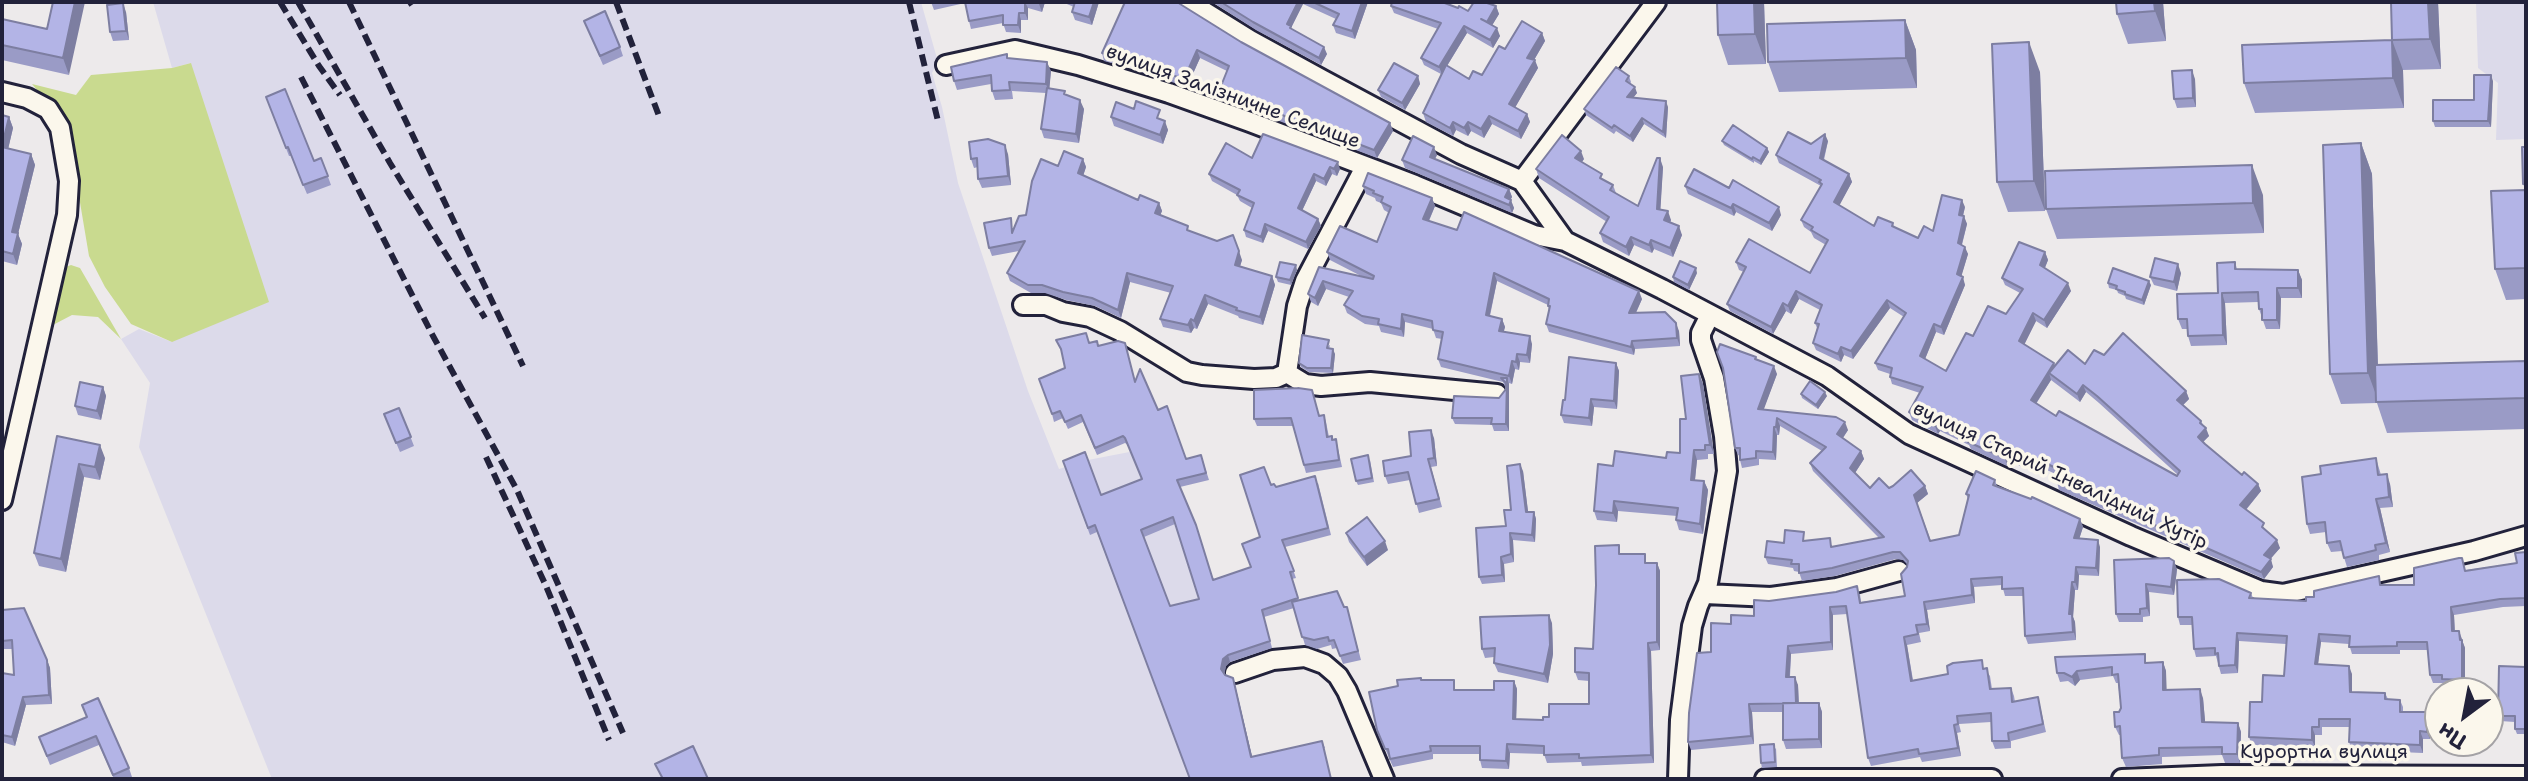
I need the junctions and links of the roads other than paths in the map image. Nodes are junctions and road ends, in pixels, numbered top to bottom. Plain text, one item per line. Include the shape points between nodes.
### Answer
1 (1189, 2) edge
2 (1656, 2) edge
3 (946, 65) dead end
4 (2, 92) edge
5 (1365, 167) junction
6 (1522, 181) junction
7 (1565, 241) junction
8 (1023, 305) dead end
9 (1710, 315) junction
10 (1287, 373) junction
11 (1497, 394) edge
12 (2, 500) edge
13 (2526, 536) edge
14 (1899, 571) edge
15 (1705, 594) junction
16 (1235, 673) dead end
17 (2526, 776) edge
18 (1384, 779) edge
19 (1678, 779) edge
20 (1765, 779) edge
21 (1992, 779) edge
22 (2122, 779) edge

1 - 6 street, вулиця Залізничне Селище via 1350,95
2 - 6 street
3 - 5 street, вулиця Залізничне Селище via 1015,50 1078,65 1169,93
4 - 12 street via 48,109 60,128 69,181
5 - 7 street, вулиця Залізничне Селище via 1519,230
5 - 10 street, вулиця Залізничне Селище via 1305,281
6 - 7 street
7 - 9 street, вулиця Старий Інвалідний Хутір
8 - 10 street via 1046,305 1090,317 1187,372 1254,379
9 - 13 street, вулиця Старий Інвалідний Хутір via 1827,376 1909,434 2261,591 2283,594
9 - 15 street via 1701,340 1714,378 1727,471
10 - 11 street via 1321,386 1370,382
14 - 15 street via 1837,588 1771,597
15 - 19 street via 1692,626
16 - 18 street via 1273,660 1305,657 1324,664 1347,691
17 - 22 street, Курортна вулиця
20 - 21 street

